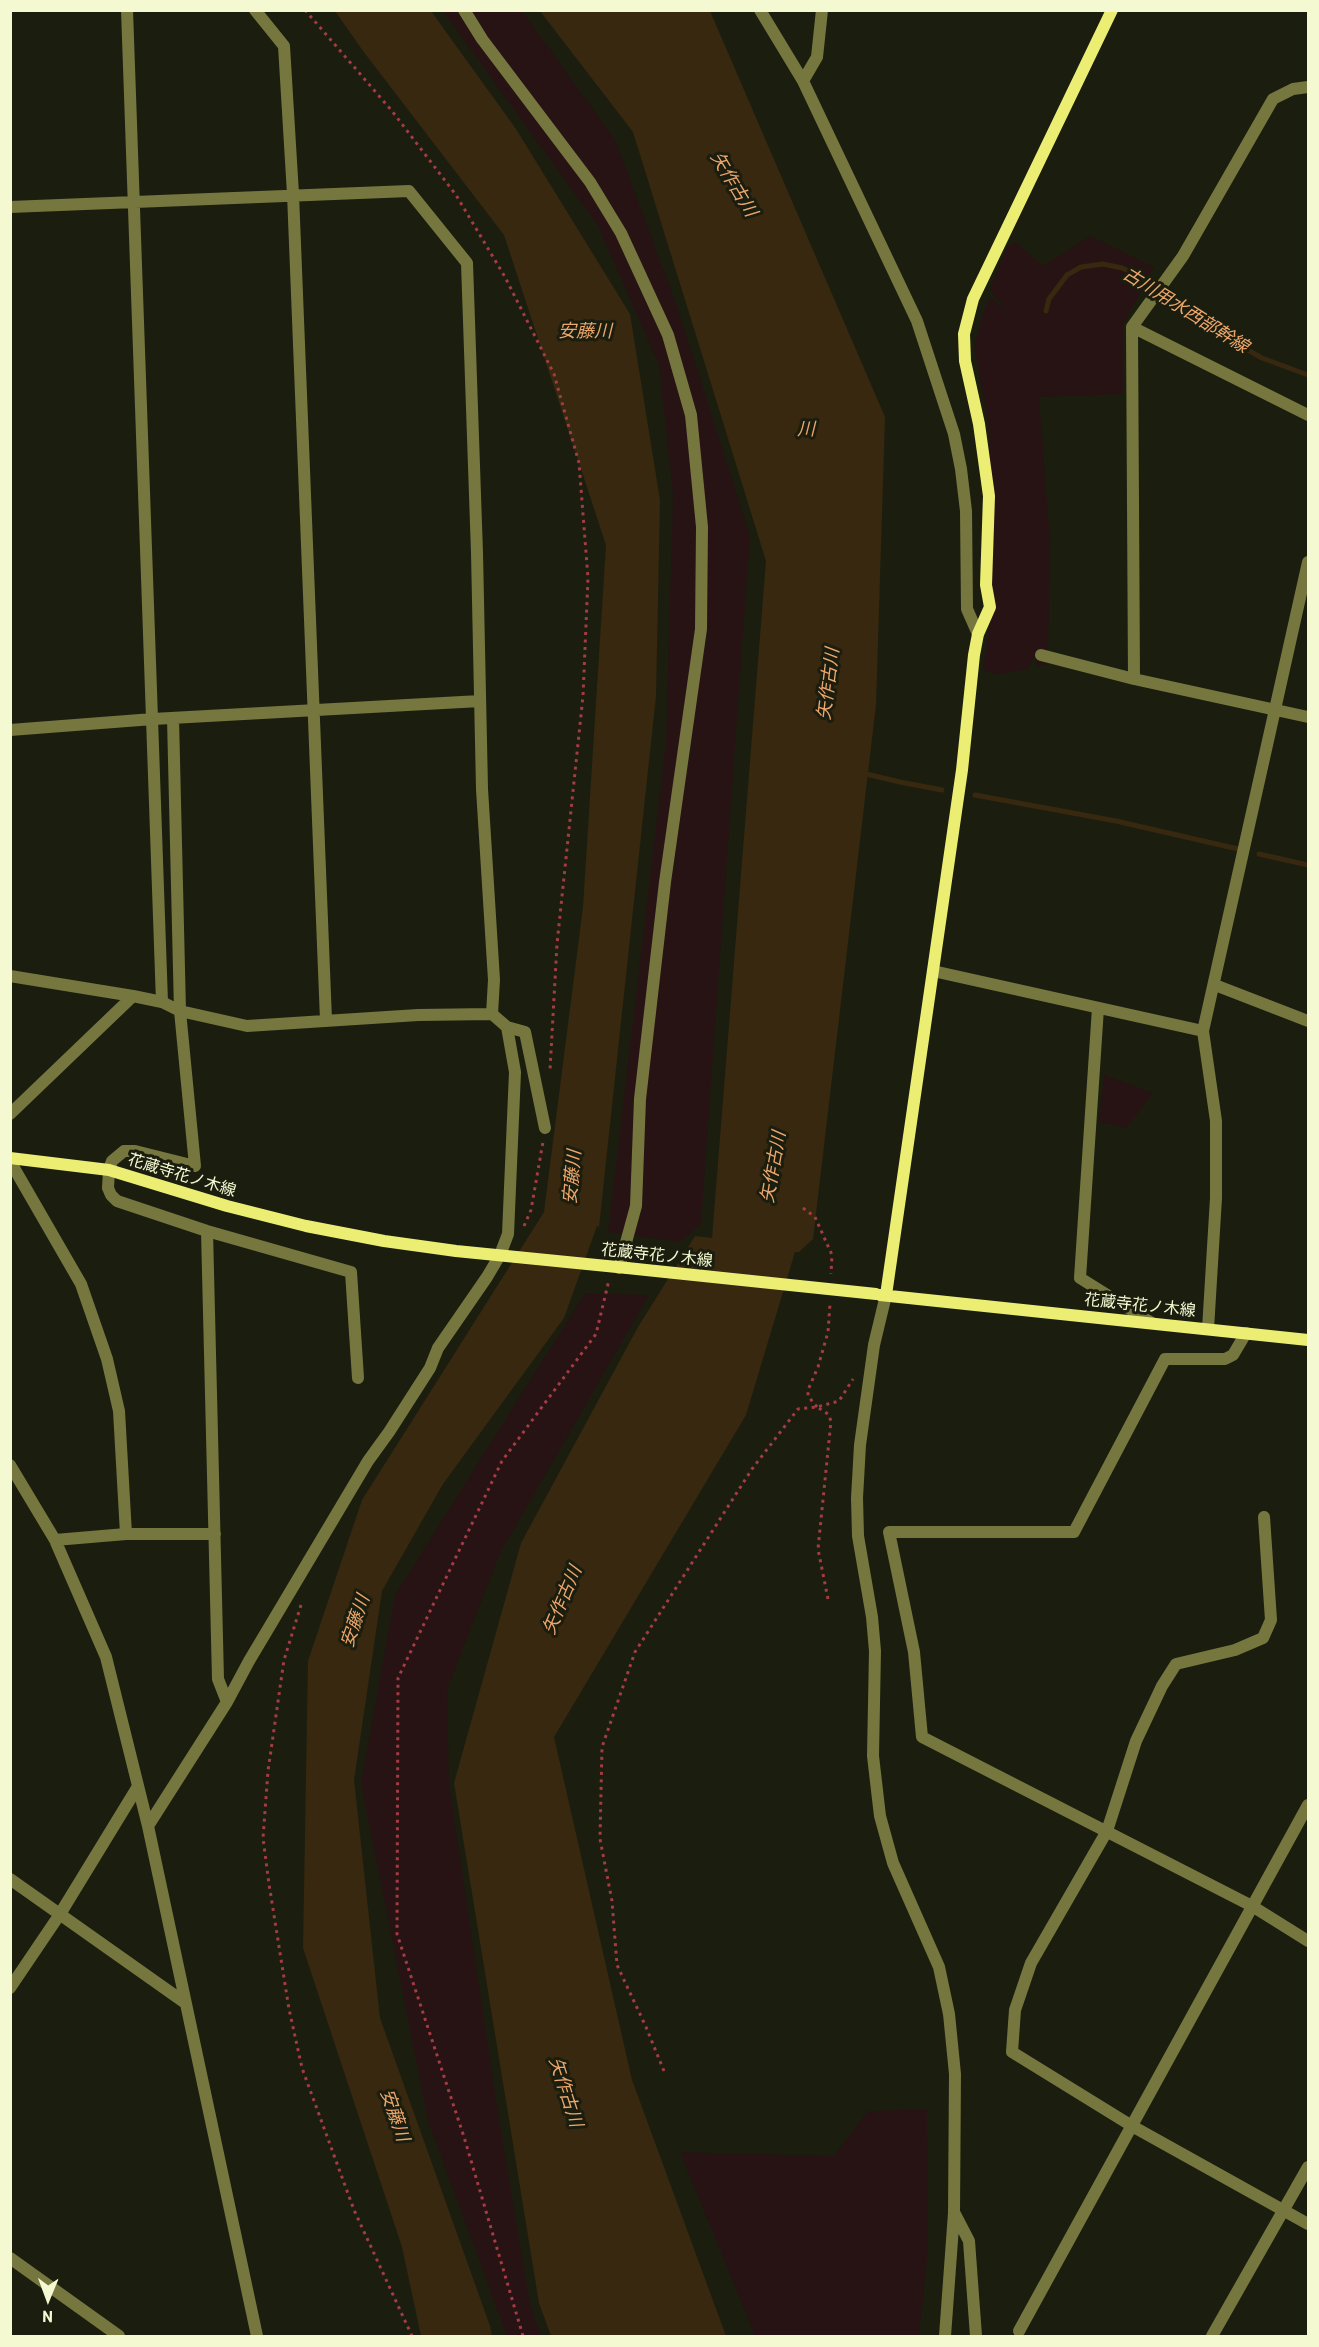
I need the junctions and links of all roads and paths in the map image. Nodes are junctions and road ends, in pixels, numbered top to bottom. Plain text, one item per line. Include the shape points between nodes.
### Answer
1 (127, 10) edge
2 (255, 10) edge
3 (305, 10) edge
4 (464, 10) edge
5 (760, 10) edge
6 (822, 10) edge
7 (1112, 10) edge
8 (803, 81) junction
9 (1308, 87) edge
10 (293, 194) junction
11 (135, 201) junction
12 (10, 207) edge
13 (1131, 327) junction
14 (1308, 415) edge
15 (1308, 562) edge
16 (978, 634) junction
17 (1041, 655) dead end
18 (1134, 679) junction
19 (480, 701) junction
20 (314, 709) junction
21 (1275, 709) junction
22 (1308, 717) edge
23 (173, 718) junction
24 (153, 719) junction
25 (10, 730) edge
26 (933, 971) junction
27 (10, 976) edge
28 (1215, 985) junction
29 (133, 996) junction
30 (162, 1002) junction
31 (1098, 1008) junction
32 (180, 1011) junction
33 (492, 1014) junction
34 (326, 1020) junction
35 (1308, 1021) edge
36 (507, 1027) junction
37 (1203, 1031) junction
38 (549, 1081) dead end
39 (10, 1114) edge
40 (545, 1128) joint
41 (10, 1159) edge
42 (109, 1170) junction
43 (803, 1208) dead end
44 (523, 1229) dead end
45 (207, 1231) junction
46 (505, 1256) junction
47 (619, 1268) junction
48 (830, 1282) dead end
49 (881, 1295) junction
50 (830, 1301) dead end
51 (1152, 1323) junction
52 (1208, 1329) junction
53 (1246, 1333) junction
54 (1308, 1340) edge
55 (856, 1374) dead end
56 (358, 1378) dead end
57 (817, 1407) junction
58 (10, 1465) edge
59 (1264, 1517) dead end
60 (126, 1534) junction
61 (215, 1534) junction
62 (55, 1540) junction
63 (304, 1597) dead end
64 (828, 1599) dead end
65 (227, 1702) junction
66 (137, 1788) junction
67 (1308, 1805) edge
68 (148, 1826) junction
69 (1107, 1831) junction
70 (10, 1879) edge
71 (1252, 1906) junction
72 (60, 1914) junction
73 (1308, 1941) edge
74 (10, 1988) edge
75 (184, 2002) junction
76 (664, 2071) dead end
77 (1132, 2126) junction
78 (1308, 2168) edge
79 (1285, 2211) junction
80 (954, 2213) junction
81 (1308, 2224) edge
82 (10, 2258) edge
83 (1019, 2331) dead end
84 (255, 2334) edge
85 (119, 2337) edge
86 (412, 2337) edge
87 (523, 2337) edge
88 (945, 2337) edge
89 (976, 2337) edge
90 (1212, 2337) edge

1 - 11 street
2 - 10 street via 284,46
3 - 38 path via 392,111 456,195 506,277 554,374 579,463 588,578 584,684 557,944
4 - 47 street via 590,182 621,233 668,335 691,415 702,527 700,629 640,1099 636,1206
5 - 8 street
6 - 8 street via 817,57
7 - 16 street via 973,299 964,334 965,361 989,496 986,585 990,606
8 - 16 street via 917,321 954,434 965,489 967,609
9 - 13 street via 1293,89 1274,99 1184,256
10 - 11 street
10 - 19 street via 409,191 467,263
10 - 20 street
11 - 12 street
11 - 24 street
13 - 14 street
13 - 18 street
15 - 21 street
16 - 26 street
17 - 18 street
18 - 21 street
19 - 20 street
19 - 33 street via 494,980
20 - 23 street
20 - 34 street
21 - 22 street
21 - 28 street
23 - 24 street
23 - 32 street
24 - 25 street
24 - 30 street
26 - 31 street
26 - 49 street
27 - 29 street
28 - 35 street
28 - 37 street
29 - 30 street
29 - 39 street
30 - 32 street
31 - 37 street
31 - 51 street via 1080,1278
32 - 34 street via 247,1026
32 - 42 street via 195,1166 124,1151 112,1161
33 - 34 street
33 - 36 street
36 - 40 street via 525,1032
36 - 46 street via 515,1072
37 - 52 street via 1215,1121 1216,1198
40 - 44 path via 531,1210
41 - 42 street, 花蔵寺花ノ木線
41 - 60 street via 81,1284 107,1359 119,1411
42 - 45 street via 108,1188 117,1201
42 - 46 street, 花蔵寺花ノ木線 via 306,1226 384,1241
43 - 48 path via 815,1217 832,1255
45 - 56 street via 351,1272
45 - 61 street
46 - 47 street, 花蔵寺花ノ木線
46 - 65 street via 438,1348 430,1368 368,1461
47 - 49 street, 花蔵寺花ノ木線, bridge
47 - 87 path via 596,1334 502,1461 398,1678 397,1934 464,2137
49 - 51 street, 花蔵寺花ノ木線
49 - 80 street via 860,1445 857,1498 858,1536 875,1652 873,1756 880,1816 893,1863 939,1967 949,2014 954,2074
50 - 57 path via 828,1332 808,1390
51 - 52 street, 花蔵寺花ノ木線
52 - 53 street, 花蔵寺花ノ木線
53 - 54 street, 花蔵寺花ノ木線
53 - 69 street via 1233,1355 1225,1359 1165,1359 1074,1532 889,1532 914,1652 922,1737
55 - 57 path via 839,1401
57 - 64 path via 831,1421 818,1549
57 - 76 path via 798,1409 753,1469 635,1652 602,1747 600,1839 612,1901 617,1965
58 - 62 street
59 - 69 street via 1271,1620 1263,1638 1235,1650 1176,1664 1136,1741
60 - 61 street
60 - 62 street
61 - 65 street via 218,1679
62 - 66 street via 106,1657
63 - 86 path via 284,1660 268,1771 263,1838 269,1884 302,2068 354,2210
65 - 68 street
66 - 68 street
66 - 72 street
67 - 71 street
68 - 75 street
69 - 71 street
69 - 77 street via 1031,1963 1015,2010 1012,2052
70 - 72 street
71 - 73 street
71 - 77 street
72 - 74 street
72 - 75 street
75 - 84 street
77 - 79 street
77 - 83 street
78 - 79 street
79 - 81 street
79 - 90 street
80 - 88 street
80 - 89 street via 969,2241
82 - 85 street

